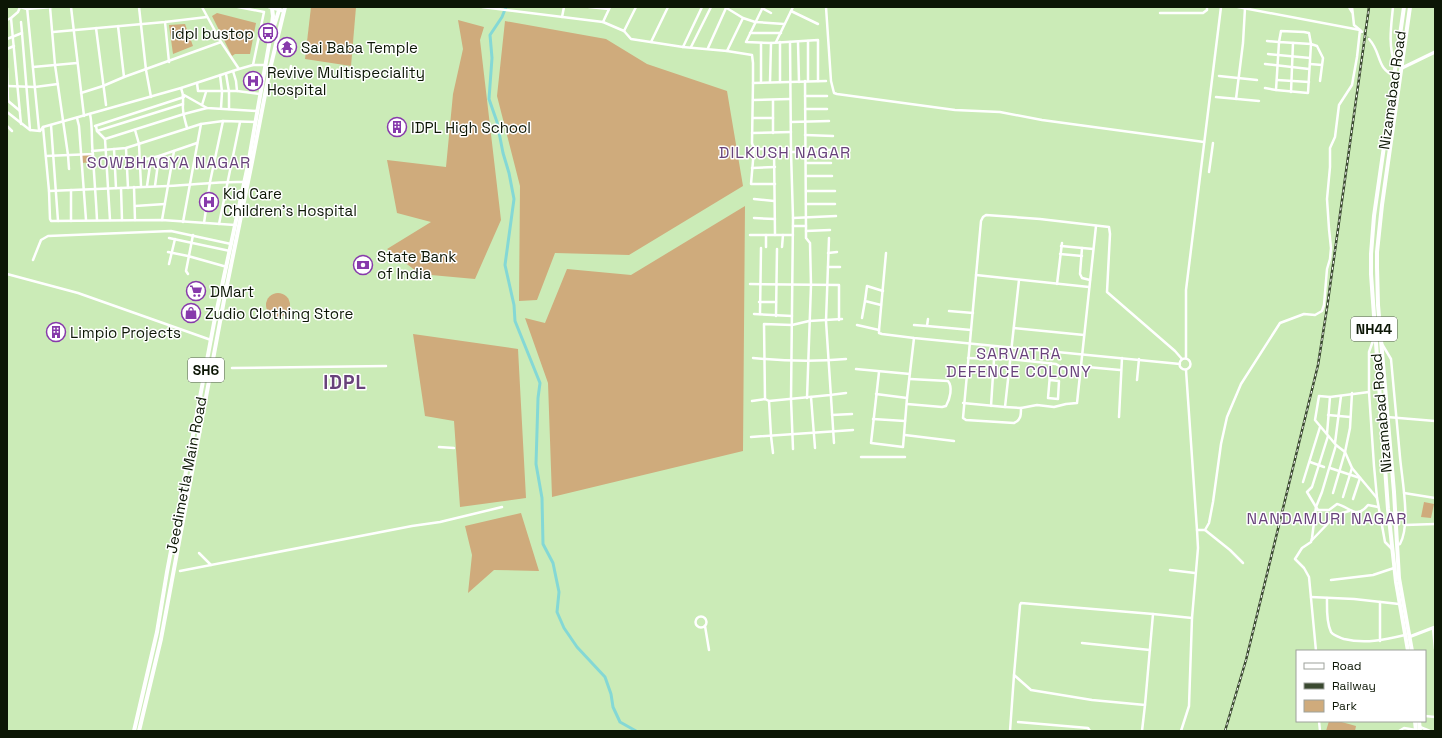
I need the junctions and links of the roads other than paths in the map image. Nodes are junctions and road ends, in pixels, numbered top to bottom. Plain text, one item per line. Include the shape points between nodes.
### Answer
1 (20, 7) edge
2 (51, 7) edge
3 (71, 7) edge
4 (139, 7) edge
5 (202, 7) edge
6 (238, 7) edge
7 (271, 7) edge
8 (482, 7) edge
9 (524, 7) edge
10 (564, 7) edge
11 (590, 7) edge
12 (636, 7) edge
13 (668, 7) edge
14 (702, 7) edge
15 (711, 7) edge
16 (726, 7) edge
17 (733, 7) edge
18 (794, 7) edge
19 (826, 7) edge
20 (1207, 7) edge
21 (1221, 7) edge
22 (1238, 7) edge
23 (1350, 7) edge
24 (1393, 7) edge
25 (1404, 7) edge
26 (1410, 7) edge
27 (27, 8) edge
28 (500, 8) edge
29 (610, 8) edge
30 (762, 8) edge
31 (1245, 8) junction
32 (282, 9) edge
33 (731, 11) junction
34 (791, 11) junction
35 (525, 12) junction
36 (771, 13) dead end
37 (1160, 13) dead end
38 (206, 17) junction
39 (562, 17) junction
40 (11, 18) junction
41 (743, 18) junction
42 (7, 20) edge
43 (21, 22) dead end
44 (165, 22) junction
45 (603, 22) junction
46 (755, 22) junction
47 (142, 24) junction
48 (784, 24) junction
49 (818, 24) dead end
50 (118, 26) junction
51 (12, 28) junction
52 (96, 28) junction
53 (7, 30) edge
54 (74, 30) junction
55 (624, 31) junction
56 (1361, 31) junction
57 (22, 32) junction
58 (53, 32) junction
59 (750, 33) junction
60 (781, 33) junction
61 (13, 36) junction
62 (7, 39) edge
63 (270, 39) junction
64 (1370, 39) tunnel mouth
65 (808, 41) junction
66 (1267, 41) dead end
67 (221, 42) junction
68 (651, 42) junction
69 (776, 42) junction
70 (780, 42) junction
71 (790, 42) junction
72 (798, 42) junction
73 (1279, 42) junction
74 (761, 43) junction
75 (770, 43) junction
76 (1294, 43) junction
77 (1311, 44) junction
78 (14, 46) junction
79 (683, 47) junction
80 (691, 47) junction
81 (708, 48) junction
82 (7, 49) edge
83 (727, 51) junction
84 (1435, 52) edge
85 (1268, 54) dead end
86 (1279, 55) junction
87 (1293, 56) junction
88 (1310, 58) junction
89 (169, 62) junction
90 (77, 63) junction
91 (1265, 64) dead end
92 (1310, 64) junction
93 (55, 65) junction
94 (253, 65) junction
95 (266, 65) junction
96 (1322, 65) junction
97 (291, 66) dead end
98 (1278, 66) junction
99 (33, 67) junction
100 (1396, 67) junction
101 (7, 68) edge
102 (1293, 68) junction
103 (1402, 68) junction
104 (239, 69) junction
105 (1309, 69) junction
106 (146, 70) junction
107 (233, 71) junction
108 (226, 74) junction
109 (220, 75) junction
110 (1219, 76) dead end
111 (1395, 76) junction
112 (124, 77) junction
113 (289, 77) dead end
114 (1238, 78) junction
115 (1256, 80) dead end
116 (1277, 80) junction
117 (806, 81) junction
118 (818, 81) junction
119 (826, 81) dead end
120 (1292, 81) junction
121 (1320, 81) dead end
122 (761, 82) junction
123 (770, 82) junction
124 (780, 82) junction
125 (800, 82) junction
126 (1308, 82) junction
127 (197, 83) junction
128 (753, 83) junction
129 (790, 83) junction
130 (58, 84) junction
131 (8, 86) edge
132 (18, 86) junction
133 (27, 86) junction
134 (103, 86) junction
135 (36, 87) junction
136 (181, 88) junction
137 (1265, 88) dead end
138 (1276, 90) junction
139 (237, 91) junction
140 (206, 92) junction
141 (222, 92) junction
142 (229, 92) junction
143 (1291, 92) junction
144 (80, 93) junction
145 (260, 94) junction
146 (184, 96) junction
147 (805, 96) junction
148 (827, 96) dead end
149 (151, 97) junction
150 (1216, 97) dead end
151 (790, 99) junction
152 (1236, 99) junction
153 (8, 100) edge
154 (753, 100) junction
155 (773, 100) junction
156 (1259, 101) dead end
157 (183, 104) junction
158 (106, 105) dead end
159 (202, 105) junction
160 (207, 108) junction
161 (221, 108) junction
162 (229, 109) junction
163 (805, 109) junction
164 (827, 109) dead end
165 (20, 111) junction
166 (258, 111) junction
167 (7, 112) edge
168 (90, 114) junction
169 (184, 114) junction
170 (84, 116) junction
171 (77, 118) junction
172 (753, 118) junction
173 (773, 118) junction
174 (1388, 120) junction
175 (1394, 120) junction
176 (63, 121) junction
177 (223, 121) junction
178 (805, 121) junction
179 (829, 121) dead end
180 (240, 122) junction
181 (256, 122) junction
182 (791, 122) junction
183 (21, 124) junction
184 (201, 124) junction
185 (51, 125) junction
186 (7, 126) edge
187 (94, 126) junction
188 (43, 127) junction
189 (187, 128) junction
190 (30, 130) junction
191 (135, 130) junction
192 (12, 131) dead end
193 (40, 131) junction
194 (97, 131) junction
195 (791, 132) junction
196 (752, 133) junction
197 (773, 133) junction
198 (805, 135) junction
199 (833, 136) dead end
200 (105, 139) junction
201 (1204, 142) junction
202 (197, 143) junction
203 (1213, 143) dead end
204 (139, 144) junction
205 (126, 148) junction
206 (114, 149) junction
207 (754, 149) junction
208 (774, 149) junction
209 (106, 150) junction
210 (805, 150) junction
211 (830, 150) dead end
212 (174, 151) junction
213 (791, 151) junction
214 (92, 152) junction
215 (81, 154) junction
216 (68, 155) junction
217 (46, 156) junction
218 (53, 156) junction
219 (159, 156) junction
220 (151, 159) junction
221 (140, 161) junction
222 (806, 163) junction
223 (831, 163) dead end
224 (775, 167) junction
225 (752, 168) junction
226 (69, 169) dead end
227 (1210, 172) dead end
228 (806, 176) junction
229 (832, 176) dead end
230 (210, 182) junction
231 (228, 182) junction
232 (244, 182) junction
233 (775, 184) junction
234 (189, 185) junction
235 (141, 186) junction
236 (147, 186) junction
237 (156, 186) junction
238 (167, 186) junction
239 (134, 187) junction
240 (109, 188) junction
241 (116, 188) junction
242 (121, 188) junction
243 (128, 188) junction
244 (96, 189) junction
245 (71, 190) junction
246 (83, 190) junction
247 (50, 191) junction
248 (56, 191) junction
249 (806, 191) junction
250 (835, 191) dead end
251 (754, 199) dead end
252 (774, 201) junction
253 (165, 204) junction
254 (806, 204) junction
255 (834, 204) dead end
256 (134, 206) junction
257 (241, 208) junction
258 (836, 216) dead end
259 (806, 217) junction
260 (754, 218) dead end
261 (793, 218) junction
262 (775, 219) junction
263 (86, 220) junction
264 (97, 220) junction
265 (110, 220) junction
266 (122, 220) junction
267 (135, 220) junction
268 (162, 220) junction
269 (58, 221) junction
270 (71, 221) junction
271 (183, 222) junction
272 (204, 223) junction
273 (219, 224) junction
274 (235, 225) junction
275 (793, 226) junction
276 (806, 226) junction
277 (1096, 226) junction
278 (830, 230) dead end
279 (806, 231) junction
280 (193, 235) junction
281 (750, 235) dead end
282 (766, 235) junction
283 (775, 235) junction
284 (782, 235) junction
285 (792, 235) junction
286 (169, 238) dead end
287 (829, 238) dead end
288 (175, 239) junction
289 (191, 242) junction
290 (231, 244) junction
291 (766, 247) dead end
292 (782, 247) dead end
293 (761, 248) dead end
294 (1082, 248) junction
295 (777, 249) dead end
296 (1093, 249) junction
297 (230, 251) junction
298 (168, 252) dead end
299 (828, 252) junction
300 (837, 252) dead end
301 (172, 253) junction
302 (886, 253) dead end
303 (1060, 254) junction
304 (188, 256) junction
305 (1082, 256) junction
306 (33, 260) dead end
307 (169, 264) dead end
308 (227, 267) junction
309 (828, 267) junction
310 (840, 267) dead end
311 (7, 274) edge
312 (188, 274) dead end
313 (976, 275) junction
314 (1019, 280) junction
315 (1090, 280) junction
316 (750, 284) dead end
317 (776, 284) junction
318 (792, 284) junction
319 (1057, 284) junction
320 (760, 285) junction
321 (811, 285) junction
322 (827, 285) junction
323 (1089, 287) junction
324 (883, 291) junction
325 (1372, 297) junction
326 (1377, 297) junction
327 (865, 301) junction
328 (759, 302) junction
329 (776, 302) junction
330 (881, 306) junction
331 (949, 310) dead end
332 (973, 313) junction
333 (754, 314) dead end
334 (760, 314) junction
335 (776, 316) junction
336 (792, 316) junction
337 (862, 318) dead end
338 (928, 319) dead end
339 (826, 321) junction
340 (809, 322) junction
341 (792, 324) junction
342 (857, 325) dead end
343 (914, 325) dead end
344 (928, 326) junction
345 (1014, 328) junction
346 (879, 330) junction
347 (971, 330) junction
348 (1084, 335) junction
349 (914, 338) junction
350 (1374, 338) junction
351 (211, 340) junction
352 (970, 343) junction
353 (1381, 344) junction
354 (1011, 348) junction
355 (1083, 354) junction
356 (752, 358) dead end
357 (968, 358) junction
358 (1122, 358) junction
359 (1186, 358) junction
360 (846, 359) dead end
361 (1139, 359) junction
362 (765, 360) junction
363 (792, 360) junction
364 (808, 360) junction
365 (828, 360) junction
366 (994, 360) junction
367 (1010, 360) junction
368 (1182, 360) junction
369 (1052, 363) junction
370 (1180, 364) junction
371 (386, 366) dead end
372 (1080, 367) junction
373 (232, 368) dead end
374 (856, 369) dead end
375 (1120, 370) junction
376 (1186, 370) junction
377 (879, 372) junction
378 (910, 374) junction
379 (910, 379) junction
380 (1050, 380) junction
381 (1137, 380) dead end
382 (1370, 392) junction
383 (846, 393) dead end
384 (1352, 393) junction
385 (876, 394) junction
386 (830, 396) junction
387 (1341, 396) junction
388 (811, 397) junction
389 (1330, 397) junction
390 (807, 398) junction
391 (907, 398) junction
392 (765, 399) junction
393 (791, 399) junction
394 (752, 401) dead end
395 (769, 401) junction
396 (907, 404) junction
397 (963, 404) junction
398 (991, 406) junction
399 (1005, 407) junction
400 (1021, 408) junction
401 (852, 414) dead end
402 (832, 415) junction
403 (1328, 415) junction
404 (1338, 416) junction
405 (1119, 417) dead end
406 (1350, 417) junction
407 (1387, 417) junction
408 (1397, 418) junction
409 (873, 419) junction
410 (905, 421) junction
411 (1435, 421) edge
412 (1320, 427) junction
413 (853, 430) dead end
414 (833, 431) junction
415 (813, 433) junction
416 (792, 434) junction
417 (905, 435) junction
418 (1327, 435) junction
419 (770, 436) junction
420 (751, 437) dead end
421 (954, 441) dead end
422 (834, 443) dead end
423 (1336, 444) junction
424 (439, 447) dead end
425 (454, 448) dead end
426 (815, 448) dead end
427 (793, 449) dead end
428 (1345, 452) junction
429 (773, 453) dead end
430 (862, 457) dead end
431 (905, 457) dead end
432 (1310, 462) junction
433 (1319, 465) junction
434 (1324, 467) dead end
435 (1330, 468) junction
436 (1352, 468) junction
437 (1340, 472) junction
438 (1350, 475) junction
439 (1360, 478) junction
440 (1303, 482) dead end
441 (1333, 493) dead end
442 (1404, 493) junction
443 (1344, 497) dead end
444 (1377, 498) junction
445 (1435, 498) edge
446 (1353, 499) dead end
447 (502, 507) dead end
448 (1316, 507) junction
449 (1378, 507) junction
450 (1349, 511) junction
451 (1435, 524) edge
452 (1405, 525) junction
453 (1198, 530) junction
454 (1205, 530) junction
455 (1311, 542) junction
456 (1396, 545) junction
457 (1392, 549) junction
458 (198, 553) dead end
459 (1243, 563) dead end
460 (211, 565) junction
461 (1394, 568) junction
462 (1170, 570) dead end
463 (180, 571) dead end
464 (1195, 572) junction
465 (1331, 580) dead end
466 (1311, 597) junction
467 (1327, 598) junction
468 (1380, 602) junction
469 (1399, 604) junction
470 (1154, 614) junction
471 (1192, 618) junction
472 (705, 626) junction
473 (1434, 627) edge
474 (1407, 636) junction
475 (1380, 641) junction
476 (1082, 643) dead end
477 (1435, 649) edge
478 (709, 650) dead end
479 (1150, 650) junction
480 (1316, 650) edge
481 (1408, 650) edge
482 (1412, 650) edge
483 (1014, 675) junction
484 (1145, 706) junction
485 (1018, 722) dead end
486 (1078, 727) junction
487 (1418, 730) edge
488 (134, 731) edge
489 (139, 731) edge
490 (1010, 731) edge
491 (1078, 731) edge
492 (1090, 731) edge
493 (1142, 731) edge
494 (1181, 731) edge
495 (1399, 731) edge
496 (1430, 731) edge

1 - 27 street
1 - 40 street
2 - 27 street
2 - 58 street
3 - 54 street
4 - 47 street
5 - 38 street
6 - 94 street via 264,12
7 - 32 street
7 - 63 main road
8 - 28 street
9 - 35 street
10 - 39 street
11 - 29 street
12 - 55 street
13 - 68 street
14 - 79 street
15 - 80 street
16 - 33 street
16 - 81 street
17 - 33 street
18 - 34 street
19 - 201 street via 834,93 955,110 1000,112
20 - 37 street via 1203,12
21 - 201 street
22 - 31 street
23 - 56 street via 1354,25
24 - 100 street via 1390,46
25 - 100 main road, Nizamabad Road / NH44
26 - 103 main road, Nizamabad Road / NH44
27 - 99 street
28 - 35 street
29 - 45 street
30 - 36 street
30 - 46 street
31 - 56 street
31 - 114 street
32 - 63 main road, Jeedimetla Main Road / SH6
32 - 257 main road, Jeedimetla Main Road / SH6
33 - 41 street
34 - 48 street
34 - 49 street
35 - 39 street
38 - 44 street
38 - 67 street
39 - 45 street
40 - 42 street
40 - 51 street
41 - 46 street
41 - 83 street
43 - 57 street
44 - 47 street
44 - 89 street
45 - 55 street
46 - 48 street
46 - 59 street
47 - 50 street
47 - 106 street
48 - 60 street
50 - 52 street
50 - 112 street
51 - 53 street
51 - 61 street
52 - 54 street
52 - 134 street
54 - 58 street
54 - 90 street
55 - 68 street via 631,39
56 - 454 street via 1352,85 1339,105 1335,137 1330,148 1327,199 1331,248 1324,305 1322,311 1315,315 1304,314 1280,323 1241,384 1227,417 1209,523
57 - 61 street
57 - 133 street
58 - 93 street
59 - 60 street
59 - 74 street via 746,42
60 - 69 street
61 - 62 street
61 - 78 street
63 - 95 main road, Jeedimetla Main Road / SH6
64 - 111 street via 1383,69
65 - 72 street
65 - 117 street
65 - 118 street via 818,40
66 - 73 street
67 - 89 street
67 - 104 street
68 - 79 street
69 - 70 street
69 - 75 street
70 - 71 street
70 - 124 street
71 - 72 street
71 - 129 street
72 - 125 street
73 - 76 street
73 - 77 street via 1281,31 1304,32 1309,33
73 - 86 street
74 - 75 street
74 - 122 street
75 - 123 street
76 - 77 street
76 - 87 street
77 - 88 street
77 - 96 street via 1317,46 1323,58
78 - 82 street
78 - 132 street
79 - 80 street
80 - 81 street
81 - 83 street
83 - 128 street via 752,55
84 - 103 main road
85 - 86 street
86 - 87 street
86 - 98 street
87 - 88 street
87 - 102 street
88 - 92 street
89 - 106 street
90 - 93 street
90 - 144 street
91 - 98 street
92 - 96 street
92 - 105 street
93 - 99 street
93 - 130 street
94 - 95 street
94 - 104 street
95 - 145 main road, Jeedimetla Main Road / SH6
96 - 121 street
97 - 113 street
98 - 102 street
98 - 116 street
99 - 135 street
100 - 111 main road, Nizamabad Road / NH44
101 - 131 street
102 - 105 street
102 - 120 street
103 - 175 main road, Nizamabad Road / NH44
104 - 107 street
105 - 126 street
106 - 112 street
106 - 149 street
107 - 108 street
107 - 139 street
108 - 109 street
108 - 142 street
109 - 127 street
109 - 141 street
110 - 114 street
111 - 174 main road, Nizamabad Road / NH44
112 - 134 street
114 - 115 street
114 - 152 street
116 - 120 street
116 - 138 street
117 - 118 street
117 - 125 street
117 - 147 street
118 - 119 street
120 - 126 street
120 - 143 street
122 - 123 street
122 - 128 street
123 - 124 street
124 - 129 street
125 - 129 street
126 - 143 street via 1308,93
127 - 136 street
127 - 140 street via 198,91
128 - 154 street
129 - 151 street
130 - 135 street
130 - 176 street
131 - 132 street
131 - 153 street
132 - 133 street
132 - 165 street
133 - 135 street
133 - 190 street
134 - 144 street
134 - 158 street
135 - 193 street
136 - 146 street
136 - 149 street
137 - 138 street
138 - 143 street
139 - 142 street
139 - 145 street
140 - 141 street
140 - 159 street
141 - 142 street
141 - 161 street
142 - 162 street
144 - 170 street
145 - 166 main road, Jeedimetla Main Road / SH6
146 - 157 street
146 - 159 street
146 - 187 street
147 - 148 street
147 - 163 street
149 - 168 street
150 - 152 street
151 - 155 street
151 - 182 street
152 - 156 street
153 - 165 street
154 - 155 street
154 - 172 street
155 - 173 street
157 - 169 street
157 - 194 street
159 - 160 street
160 - 161 street
160 - 169 street
161 - 162 street
162 - 166 street
163 - 164 street
163 - 178 street
165 - 183 street
166 - 181 main road, Jeedimetla Main Road / SH6
167 - 183 street
168 - 170 street
168 - 187 street
169 - 189 street
169 - 191 street
170 - 171 street
171 - 176 street
171 - 215 street
172 - 173 street
172 - 196 street
173 - 197 street
174 - 175 main road
174 - 325 main road, Nizamabad Road / NH44 via 1374,216 1371,254
175 - 326 main road, Nizamabad Road / NH44 via 1377,252
176 - 185 street
176 - 216 street
177 - 180 street
177 - 184 street
177 - 230 street
178 - 179 street
178 - 182 street
178 - 198 street
180 - 181 street
180 - 231 street
181 - 232 main road, Jeedimetla Main Road / SH6
182 - 195 street
183 - 190 street
184 - 189 street
184 - 202 street
185 - 188 street
185 - 218 street
186 - 192 street
187 - 194 street
187 - 214 street
188 - 193 street
188 - 217 street
189 - 204 street
190 - 193 street
191 - 200 street
191 - 204 street
194 - 200 street
195 - 197 street
195 - 213 street
196 - 197 street
196 - 207 street
198 - 199 street
198 - 210 street
200 - 209 street
201 - 359 street via 1186,290
202 - 212 street
202 - 234 street
203 - 227 street
204 - 205 street
204 - 221 street
205 - 206 street
205 - 243 street
206 - 209 street
206 - 241 street
207 - 208 street
207 - 225 street
208 - 213 street
208 - 224 street
209 - 214 street
209 - 240 street
210 - 211 street
210 - 213 street
210 - 222 street
212 - 219 street
212 - 238 street
213 - 261 street
214 - 215 street
214 - 244 street
215 - 216 street
215 - 246 street
216 - 218 street
216 - 226 street
217 - 218 street
217 - 247 street
218 - 248 street
219 - 220 street
219 - 237 street
220 - 221 street
220 - 236 street
221 - 235 street
222 - 223 street
222 - 228 street
224 - 225 street
224 - 233 street
225 - 233 street via 751,184
228 - 229 street
228 - 249 street
230 - 231 street
230 - 234 street
230 - 272 street
231 - 232 street
231 - 273 street
232 - 257 main road, Jeedimetla Main Road / SH6
233 - 252 street
234 - 238 street
234 - 271 street
235 - 236 street
235 - 239 street
236 - 237 street
237 - 238 street
238 - 253 street
239 - 243 street
239 - 256 street
240 - 241 street
240 - 244 street
240 - 265 street
241 - 242 street
242 - 243 street
242 - 266 street
244 - 246 street
244 - 264 street
245 - 246 street
245 - 248 street
245 - 270 street
246 - 263 street
247 - 248 street
247 - 269 street via 50,220
248 - 269 street
249 - 250 street
249 - 254 street
251 - 252 street
252 - 262 street
253 - 256 street
253 - 268 street
254 - 255 street
254 - 259 street
256 - 267 street
257 - 274 main road, Jeedimetla Main Road / SH6
257 - 489 main road, Jeedimetla Main Road / SH6 via 161,638
258 - 259 street
259 - 261 street
259 - 276 street
260 - 262 street
261 - 275 street
262 - 283 street
263 - 264 street
263 - 270 street
264 - 265 street
265 - 266 street
266 - 267 street
267 - 268 street
268 - 271 street
269 - 270 street
271 - 272 street
272 - 273 street
273 - 274 street
274 - 290 main road, Jeedimetla Main Road / SH6
275 - 276 street
275 - 285 street
276 - 279 street
277 - 296 street
277 - 313 street via 986,215 981,221
277 - 368 street via 1107,226 1110,229 1107,292
278 - 279 street
279 - 321 street via 810,245
280 - 289 street
280 - 290 street
280 - 306 street via 171,231 48,236 41,240
281 - 282 street
282 - 283 street
282 - 291 street
283 - 284 street
284 - 285 street
284 - 292 street
285 - 318 street
286 - 288 street
287 - 299 street
288 - 289 street
288 - 301 street
289 - 297 street
289 - 304 street
290 - 297 main road, Jeedimetla Main Road / SH6
293 - 320 street
294 - 296 street
294 - 303 street via 1062,244
294 - 305 street
295 - 317 street
296 - 315 street
297 - 308 main road, Jeedimetla Main Road / SH6
298 - 301 street
299 - 300 street
299 - 309 street
301 - 304 street
301 - 307 street
302 - 324 street
303 - 305 street
303 - 319 street
304 - 308 street
304 - 312 street
305 - 315 street via 1080,276
308 - 351 main road, Jeedimetla Main Road / SH6
309 - 310 street
309 - 322 street
311 - 351 street via 78,293
313 - 314 street
313 - 332 street
314 - 319 street
314 - 345 street
315 - 323 street
316 - 320 street
317 - 318 street
317 - 320 street
317 - 329 street
318 - 321 street
318 - 336 street
319 - 323 street
320 - 328 street
321 - 322 street
321 - 340 street
322 - 339 street
322 - 339 street via 839,284 840,320
323 - 348 street
324 - 327 street via 867,286
324 - 330 street
325 - 326 main road
325 - 350 main road, Nizamabad Road / NH44
326 - 353 main road, Nizamabad Road / NH44
327 - 330 street
327 - 337 street
328 - 329 street
328 - 334 street
329 - 335 street
330 - 346 street
331 - 332 street
332 - 347 street
333 - 334 street
334 - 335 street
335 - 336 street
336 - 341 street
338 - 344 street
339 - 340 street
339 - 365 street
340 - 341 street
340 - 364 street
341 - 362 street via 764,324
341 - 363 street
342 - 346 street
343 - 344 street
344 - 347 street
345 - 348 street
345 - 354 street
346 - 349 street via 882,334
347 - 352 street
348 - 355 street
349 - 352 street
349 - 378 street
350 - 382 street via 1369,352
350 - 457 main road, Nizamabad Road / NH44
351 - 488 main road, Jeedimetla Main Road / SH6 via 157,632
352 - 354 street
352 - 357 street
353 - 407 main road, Nizamabad Road / NH44
353 - 408 street via 1391,359
354 - 355 street
354 - 367 street
355 - 358 street
355 - 372 street
356 - 362 street
357 - 366 street
357 - 397 street
358 - 361 street
358 - 375 street
359 - 368 street
359 - 376 street via 1190,364
360 - 365 street
361 - 370 street
361 - 381 street
362 - 363 street
362 - 392 street
363 - 364 street
363 - 393 street
364 - 365 street
364 - 390 street
365 - 386 street
366 - 367 street
366 - 398 street
367 - 369 street
367 - 399 street
368 - 370 street
369 - 372 street via 1064,369
369 - 380 street
370 - 376 street
371 - 373 street
372 - 375 street
372 - 400 street via 1077,403
374 - 377 street
375 - 405 street
376 - 453 street
377 - 378 street
377 - 385 street
378 - 379 street
379 - 391 street
379 - 396 street via 948,381 949,400 946,406 942,407
380 - 380 street via 1048,398 1058,399 1060,381
382 - 384 street
382 - 444 street
383 - 386 street
384 - 387 street
384 - 406 street
385 - 391 street
385 - 409 street
386 - 388 street
386 - 402 street
387 - 389 street
387 - 404 street
388 - 390 street
388 - 415 street
389 - 403 street
389 - 412 street via 1319,396 1315,420
390 - 393 street
391 - 396 street
392 - 394 street
392 - 395 street
393 - 395 street
393 - 416 street
395 - 419 street
396 - 410 street
397 - 398 street
397 - 400 street via 964,419 1002,423 1019,421
398 - 399 street
399 - 400 street
401 - 402 street
402 - 414 street
403 - 404 street
403 - 418 street
404 - 406 street
404 - 423 street
406 - 428 street
407 - 408 street
407 - 456 main road, Nizamabad Road / NH44
408 - 411 street
408 - 442 street
409 - 410 street
409 - 417 street via 871,443 903,447
410 - 417 street
412 - 418 street
412 - 432 street
413 - 414 street
414 - 415 street
414 - 422 street
415 - 416 street
415 - 426 street
416 - 419 street
416 - 427 street
417 - 421 street
418 - 423 street
418 - 433 street
419 - 420 street
419 - 429 street
423 - 428 street
423 - 435 street
424 - 425 street
428 - 436 street
428 - 437 street
430 - 431 street
432 - 433 street
432 - 440 street
433 - 434 street
433 - 448 street via 1312,487 1307,492
435 - 437 street
435 - 448 street
436 - 438 street
436 - 439 street
437 - 438 street
437 - 441 street
438 - 439 street
438 - 443 street
439 - 444 street
439 - 446 street
442 - 445 street
442 - 452 street
444 - 449 street
447 - 460 street via 440,522
448 - 450 street via 1318,510 1330,510 1337,504
448 - 455 street
449 - 450 street via 1368,505 1358,512
449 - 457 street via 1385,542
450 - 455 street via 1336,516
451 - 452 street
452 - 456 street via 1403,540
453 - 454 street
453 - 464 street
454 - 459 street
455 - 466 street via 1302,548 1295,559 1309,577
456 - 474 main road, Nizamabad Road / NH44
457 - 461 main road, Nizamabad Road / NH44
458 - 460 street
460 - 463 street
461 - 465 street via 1373,575
461 - 469 main road, Nizamabad Road / NH44
462 - 464 street
464 - 471 street
466 - 467 street
466 - 480 street
467 - 468 street
467 - 475 street via 1331,633 1336,637 1353,641
468 - 469 street
468 - 475 street
469 - 474 main road, Nizamabad Road / NH44
470 - 471 street
470 - 479 street
470 - 483 street via 1021,603
471 - 494 street via 1189,706
472 - 472 street via 697,626 697,618 705,618
472 - 478 street
473 - 474 street
473 - 477 street
474 - 475 street
474 - 481 main road, Nizamabad Road / NH44
474 - 482 main road, Nizamabad Road / NH44
476 - 479 street
479 - 484 street
483 - 484 street via 1031,690
483 - 490 street
484 - 493 street
485 - 486 street
486 - 491 street
486 - 492 street via 1088,728
487 - 495 street via 1404,728
487 - 496 street

